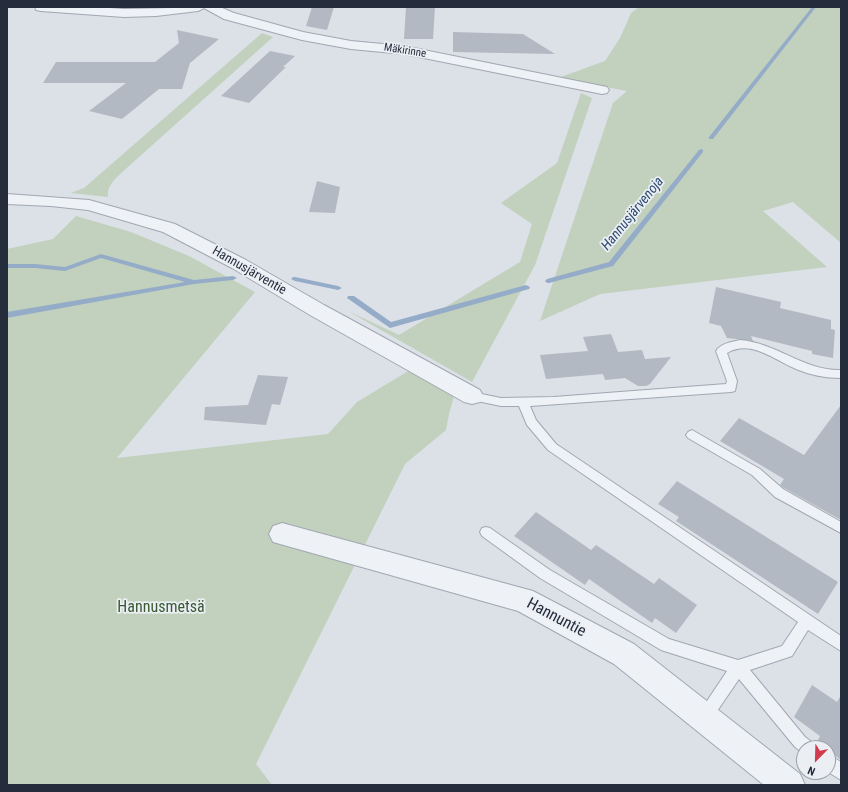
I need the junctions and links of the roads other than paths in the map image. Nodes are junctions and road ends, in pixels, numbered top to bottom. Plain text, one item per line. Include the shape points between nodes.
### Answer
1 (41, 7) edge
2 (198, 7) edge
3 (209, 7) edge
4 (602, 90) dead end
5 (7, 199) edge
6 (841, 374) edge
7 (472, 396) joint
8 (523, 402) junction
9 (692, 435) dead end
10 (841, 528) edge
11 (486, 532) dead end
12 (282, 534) dead end
13 (806, 622) junction
14 (841, 644) edge
15 (738, 667) junction
16 (704, 718) junction
17 (798, 740) edge
18 (789, 785) edge

1 - 2 street via 124,13
3 - 4 street, Mäkirinne via 229,16 302,36 351,45 404,50
5 - 7 street, Hannusjärventie via 89,205 169,228 239,264
6 - 8 lane via 831,375 800,366 744,343 728,346 721,352 732,381 731,388
7 - 8 lane via 501,402
8 - 13 lane via 531,422 552,447
9 - 10 lane via 756,472 779,493
11 - 15 lane via 545,574 666,645
12 - 16 street, Hannuntie via 524,600 624,654
13 - 14 lane
13 - 15 lane via 787,651
15 - 16 lane
15 - 17 lane
16 - 18 street, Hannuntie

